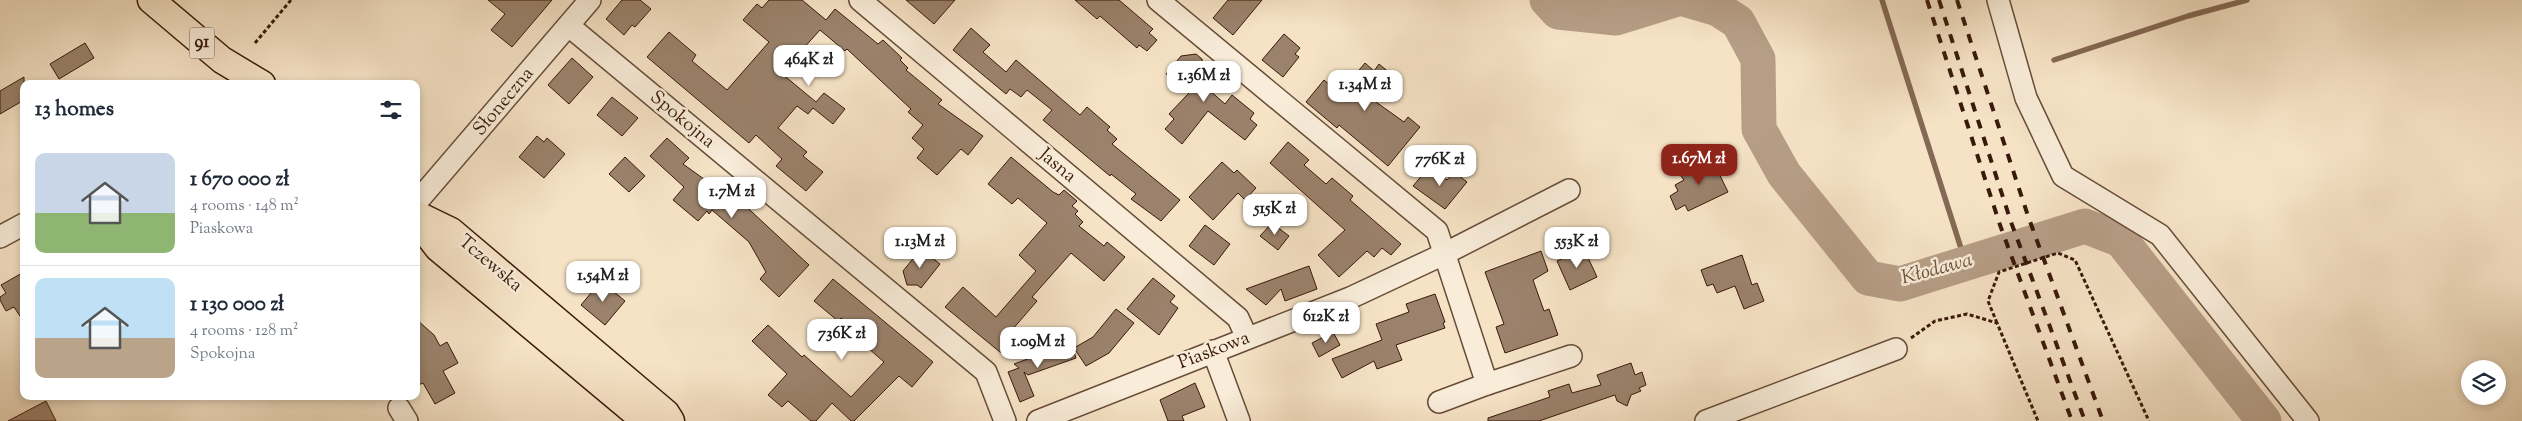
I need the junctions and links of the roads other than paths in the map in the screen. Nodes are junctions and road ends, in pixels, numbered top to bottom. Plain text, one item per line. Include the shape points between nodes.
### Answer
1 (151, 0) edge
2 (179, 0) edge
3 (590, 0) edge
4 (860, 0) edge
5 (1158, 0) edge
6 (1998, 0) edge
7 (569, 26) junction
8 (254, 80) edge
9 (256, 80) edge
10 (1569, 190) dead end
11 (420, 199) edge
12 (420, 216) edge
13 (420, 225) edge
14 (20, 226) edge
15 (0, 237) edge
16 (1444, 254) junction
17 (1247, 338) junction
18 (1896, 349) road end
19 (1213, 350) junction
20 (1571, 356) dead end
21 (1487, 384) junction
22 (1439, 402) dead end
23 (645, 421) edge
24 (671, 421) edge
25 (1005, 421) edge
26 (1038, 421) edge
27 (1239, 421) edge
28 (1706, 421) edge
29 (2308, 421) edge

1 - 8 main road, 91 via 222,60
2 - 9 main road, 91 via 229,43
3 - 7 street, Słoneczna
4 - 17 street, Jasna via 1238,318
5 - 16 street via 1437,232
6 - 29 street via 2026,98 2063,176 2160,235
7 - 11 street, Słoneczna
7 - 25 street, Spokojna via 986,372
10 - 16 street, Piaskowa
12 - 24 main road, Tczewska via 451,231 666,413
13 - 23 main road, Tczewska via 438,248
14 - 15 street
16 - 17 street, Piaskowa via 1350,298
16 - 21 street
17 - 19 street, Piaskowa
18 - 28 street
19 - 26 street, Piaskowa
19 - 27 street
20 - 21 street
21 - 22 street

